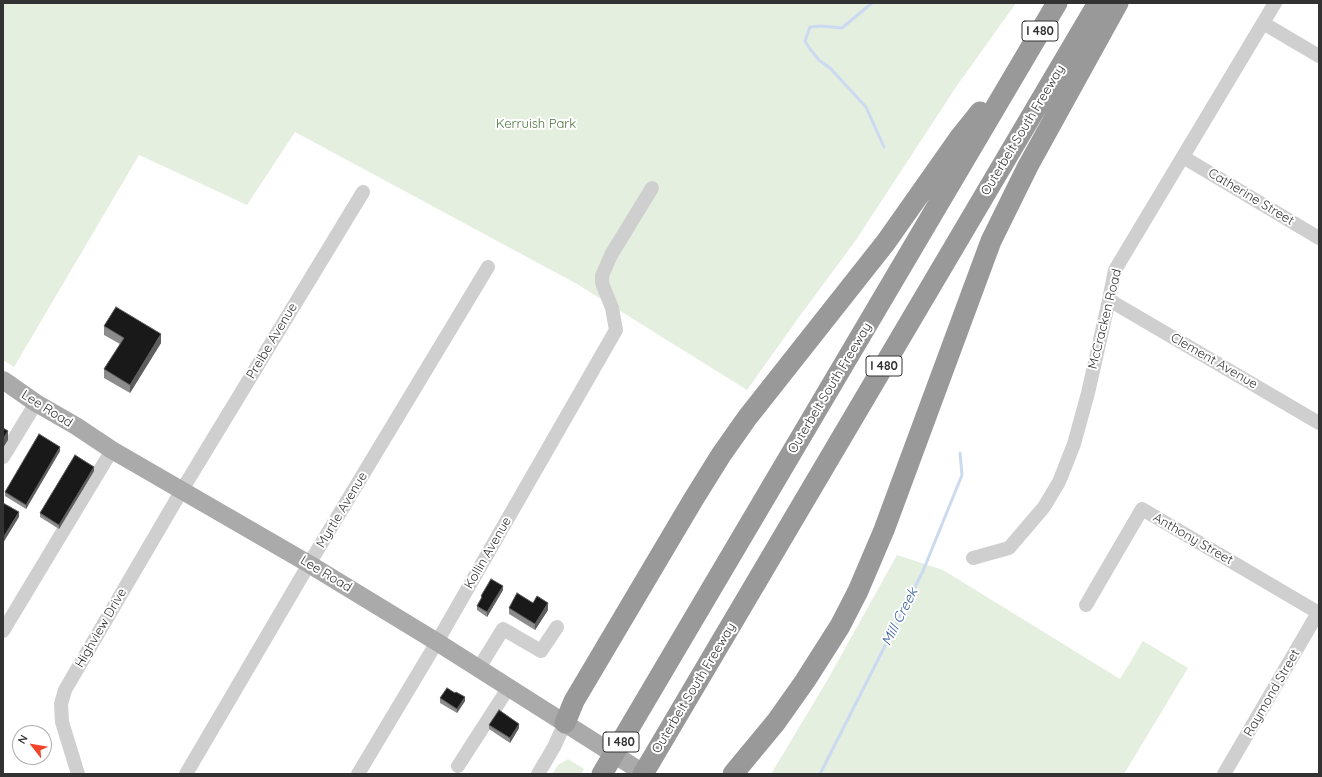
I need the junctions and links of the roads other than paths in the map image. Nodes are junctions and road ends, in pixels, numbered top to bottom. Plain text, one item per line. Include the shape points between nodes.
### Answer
1 (1057, 3) edge
2 (1098, 3) edge
3 (1118, 3) edge
4 (1275, 3) edge
5 (1264, 23) junction
6 (1319, 56) edge
7 (1024, 59) junction
8 (1183, 157) junction
9 (652, 188) dead end
10 (363, 192) dead end
11 (1319, 238) edge
12 (488, 267) dead end
13 (1109, 300) junction
14 (3, 380) edge
15 (36, 402) junction
16 (1319, 423) edge
17 (112, 450) junction
18 (3, 457) edge
19 (182, 490) junction
20 (973, 558) dead end
21 (309, 564) junction
22 (1086, 605) dead end
23 (1319, 612) edge
24 (557, 627) dead end
25 (3, 631) edge
26 (437, 642) junction
27 (479, 668) junction
28 (509, 687) junction
29 (565, 723) junction
30 (458, 766) dead end
31 (78, 774) edge
32 (186, 774) edge
33 (358, 774) edge
34 (538, 774) edge
35 (602, 774) edge
36 (644, 774) edge
37 (733, 774) edge
38 (1224, 774) edge

1 - 7 highway, Outerbelt South Freeway / I 480
2 - 36 highway, Outerbelt South Freeway / I 480
3 - 37 highway via 1024,173 991,241 884,530 858,591 840,626 805,681 776,722
4 - 5 street, McCracken Road
5 - 6 street
5 - 8 street, McCracken Road
7 - 29 highway via 960,136 904,218 747,418 721,455 574,701
7 - 35 highway, Outerbelt South Freeway / I 480
8 - 11 street, Catherine Street
8 - 13 street, McCracken Road via 1114,270
9 - 26 street, Kollin Avenue via 611,254 602,276 616,330
10 - 19 street, Preibe Avenue
12 - 21 street, Myrtle Avenue
13 - 16 street, Clement Avenue
13 - 20 street, McCracken Road via 1074,444 1059,482 1044,507 1009,548
14 - 15 main road, Lee Road
15 - 17 main road, Lee Road
15 - 18 street
17 - 19 main road, Lee Road
17 - 25 street
19 - 21 main road, Lee Road
19 - 31 street, Highview Drive via 65,690 61,704 62,722
21 - 26 main road, Lee Road
21 - 32 street, Myrtle Avenue
22 - 23 street, Anthony Street via 1142,509
23 - 38 street, Raymond Street
24 - 27 street via 541,651 503,629
26 - 27 main road, Lee Road
26 - 33 street, Kollin Avenue
27 - 28 main road, Lee Road
28 - 29 main road, Lee Road
28 - 30 street
29 - 34 street
29 - 36 main road, Lee Road

